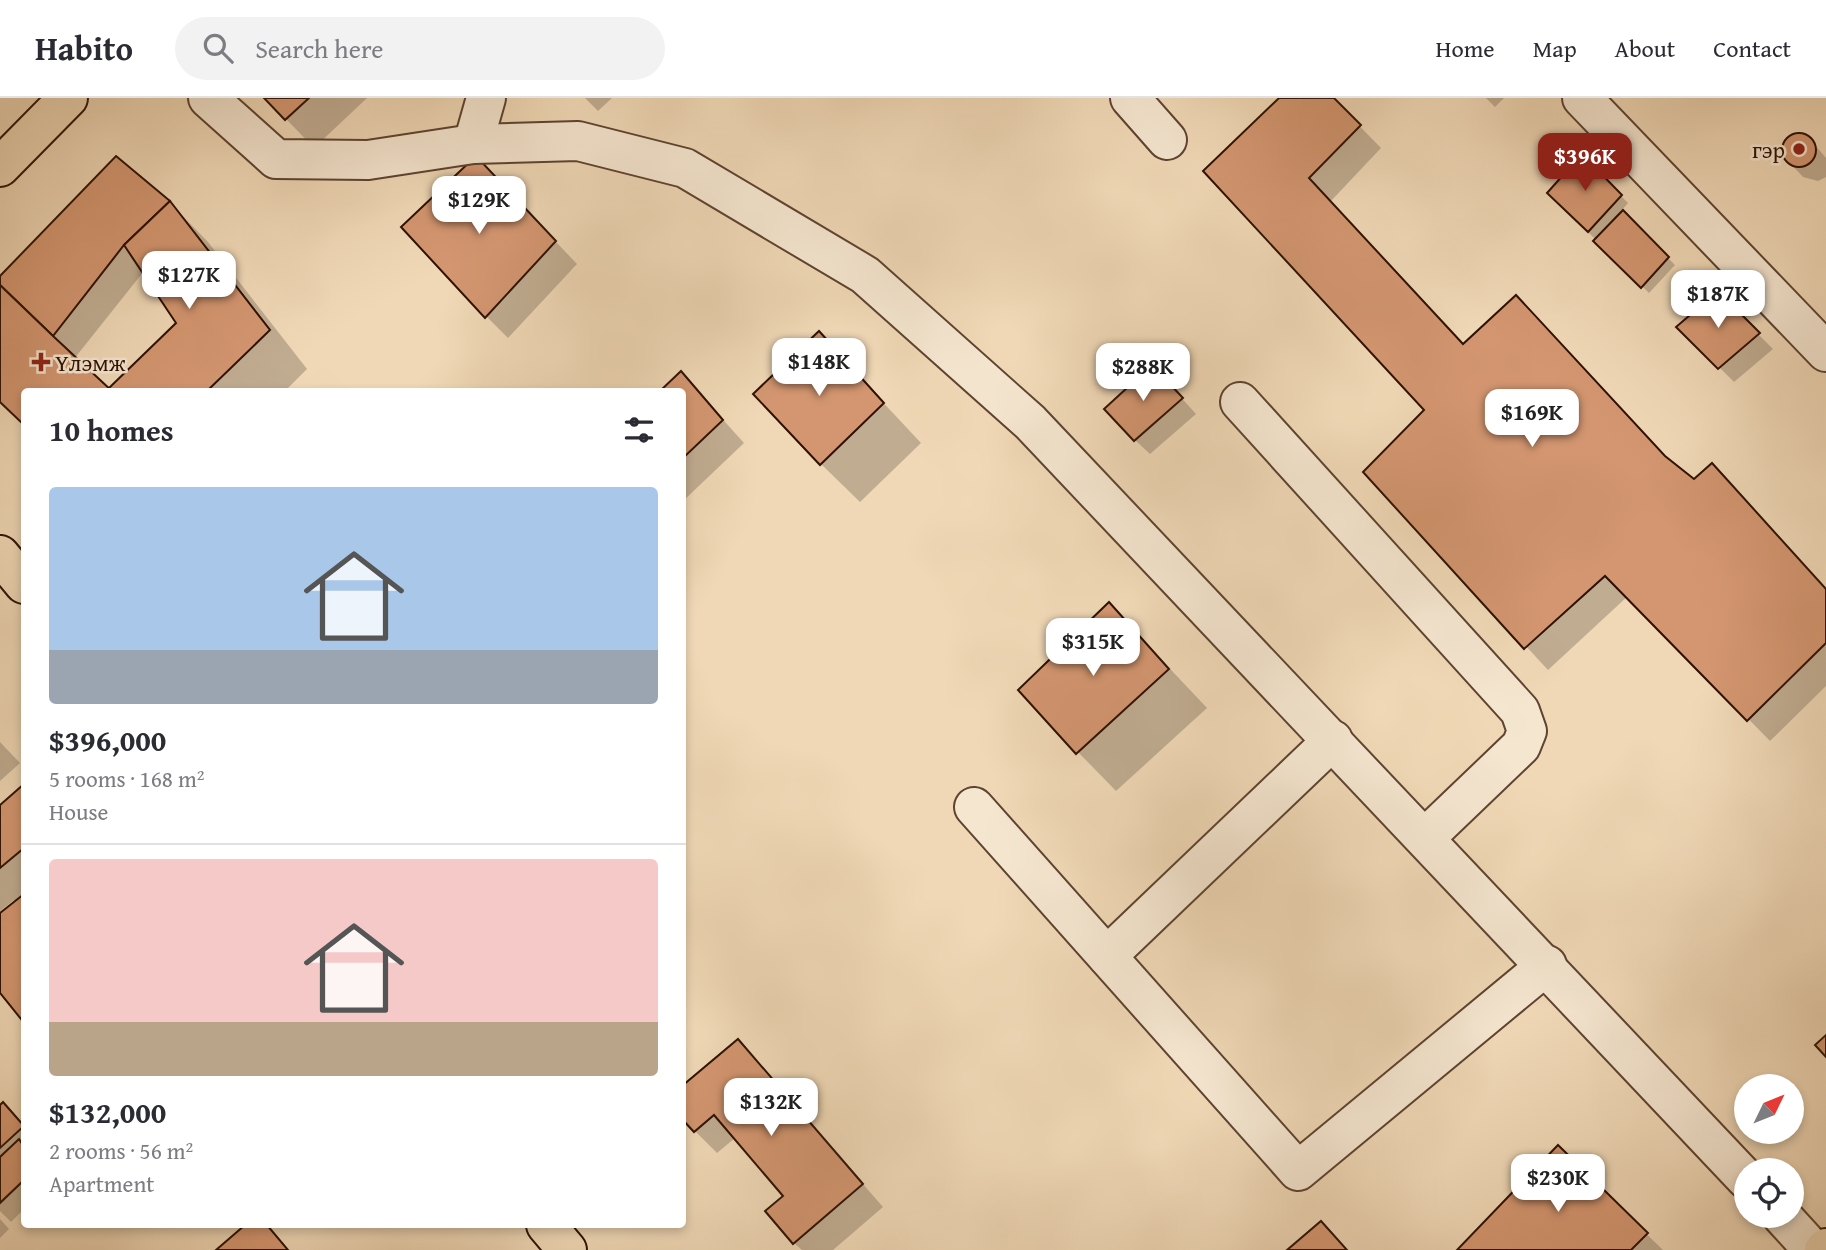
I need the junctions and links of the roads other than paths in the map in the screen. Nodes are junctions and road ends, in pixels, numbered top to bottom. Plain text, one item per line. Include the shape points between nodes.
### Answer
1 (68, 98) edge
2 (208, 98) edge
3 (486, 98) edge
4 (1129, 98) edge
5 (1582, 98) edge
6 (1167, 140) dead end
7 (473, 144) junction
8 (0, 167) edge
9 (1826, 352) edge
10 (1240, 402) dead end
11 (0, 555) edge
12 (21, 580) edge
13 (1333, 740) junction
14 (974, 807) dead end
15 (1426, 838) junction
16 (1107, 956) junction
17 (1547, 965) junction
18 (1734, 1166) edge
19 (549, 1228) edge
20 (1793, 1228) edge
21 (567, 1250) edge
22 (1813, 1250) edge

1 - 8 main road
2 - 7 street via 276,159 368,160
3 - 7 street
4 - 6 street
5 - 9 street
7 - 13 street via 578,141 685,168 865,275 1030,422
10 - 15 street via 1520,711 1527,731 1521,746
11 - 12 main road
13 - 15 street
13 - 16 street
14 - 16 street
15 - 17 street
16 - 17 street via 1298,1171
17 - 18 street
19 - 21 main road
20 - 22 street

